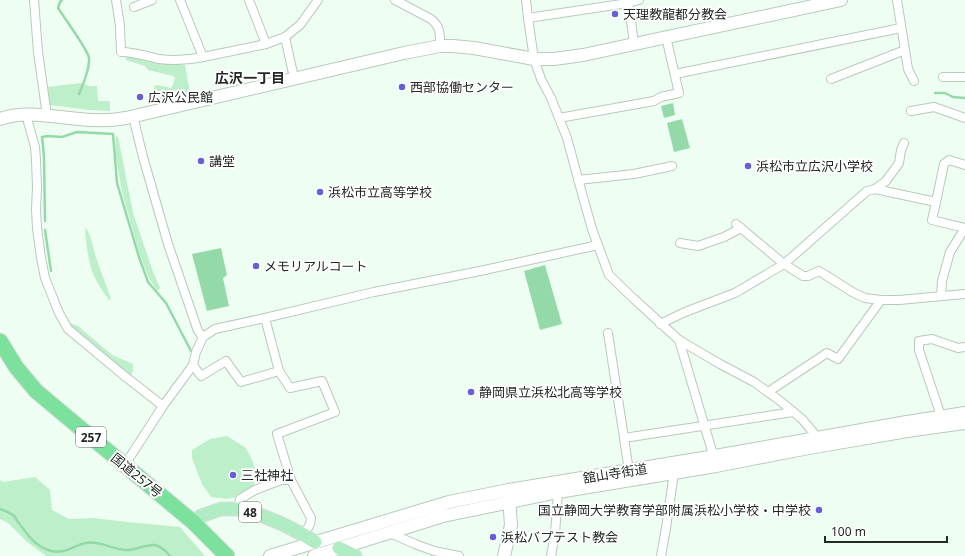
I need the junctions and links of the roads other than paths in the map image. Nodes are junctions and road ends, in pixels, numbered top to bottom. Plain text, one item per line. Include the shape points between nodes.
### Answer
1 (34, 0) edge
2 (116, 0) edge
3 (152, 0) edge
4 (180, 0) edge
5 (249, 0) edge
6 (318, 0) edge
7 (395, 0) edge
8 (526, 0) edge
9 (639, 0) edge
10 (897, 0) edge
11 (833, 1) edge
12 (628, 2) edge
13 (134, 7) dead end
14 (528, 18) junction
15 (902, 28) junction
16 (285, 37) junction
17 (666, 37) junction
18 (634, 43) junction
19 (266, 44) junction
20 (440, 46) junction
21 (905, 50) junction
22 (203, 57) junction
23 (534, 59) junction
24 (674, 74) junction
25 (943, 77) dead end
26 (965, 77) edge
27 (294, 78) junction
28 (831, 79) dead end
29 (914, 81) dead end
30 (910, 111) dead end
31 (28, 115) junction
32 (47, 116) junction
33 (129, 117) junction
34 (559, 118) junction
35 (965, 118) edge
36 (0, 119) edge
37 (904, 142) dead end
38 (965, 165) edge
39 (672, 166) dead end
40 (578, 180) junction
41 (875, 189) junction
42 (936, 202) junction
43 (965, 228) edge
44 (680, 242) dead end
45 (598, 245) junction
46 (784, 264) junction
47 (965, 294) edge
48 (941, 296) junction
49 (881, 300) junction
50 (265, 318) junction
51 (660, 324) junction
52 (608, 333) dead end
53 (204, 337) junction
54 (679, 340) junction
55 (965, 347) edge
56 (2, 349) edge
57 (193, 365) junction
58 (279, 371) junction
59 (768, 392) junction
60 (164, 406) junction
61 (793, 412) junction
62 (965, 413) edge
63 (941, 416) junction
64 (965, 423) edge
65 (705, 425) junction
66 (624, 438) junction
67 (818, 438) junction
68 (715, 461) junction
69 (126, 466) junction
70 (629, 471) junction
71 (674, 473) junction
72 (291, 480) junction
73 (558, 492) junction
74 (509, 496) junction
75 (238, 509) junction
76 (193, 522) junction
77 (390, 533) junction
78 (304, 535) junction
79 (316, 542) junction
80 (337, 553) edge
81 (227, 556) edge
82 (270, 556) edge
83 (314, 556) edge
84 (355, 556) edge
85 (459, 556) edge
86 (504, 556) edge
87 (551, 556) edge
88 (661, 556) edge

1 - 32 street
2 - 22 street via 121,52 160,59 186,60
3 - 13 street
4 - 22 street
5 - 19 street
6 - 16 street via 300,25
7 - 20 street via 436,23
8 - 14 street
9 - 12 street
10 - 15 street
11 - 17 street
12 - 14 street
12 - 18 street
14 - 23 street
15 - 21 street
15 - 24 street
16 - 19 street
16 - 27 street
17 - 18 street
17 - 24 street
18 - 23 street via 554,59
19 - 22 street
20 - 23 street
20 - 27 street
21 - 28 street
21 - 29 street via 908,69
23 - 34 street
24 - 34 street via 679,93 654,101
25 - 26 street
27 - 33 street
30 - 35 street via 934,107
31 - 32 street
31 - 36 street via 20,114
31 - 60 street via 35,147 37,228 41,258 45,278 58,312 68,329
32 - 33 street via 110,121
33 - 53 street via 168,244 198,331
34 - 40 street
37 - 41 street via 899,163 886,181
38 - 42 street via 950,160 944,164
39 - 40 street via 634,174
40 - 45 street
41 - 42 street
41 - 46 street via 867,191
42 - 43 street via 932,220
43 - 48 street via 950,252 942,281
44 - 46 street via 698,246 724,237 738,226
45 - 50 street
45 - 51 street via 609,275
46 - 49 street via 803,276 819,271 854,293 865,298
46 - 51 street via 735,293
47 - 48 street
48 - 49 street
49 - 59 street via 838,359 827,353
50 - 53 street via 215,328
50 - 58 street
51 - 54 street
52 - 66 street
53 - 57 street
54 - 59 street
54 - 65 street
55 - 63 street via 958,348 932,339 919,341 919,350
56 - 69 highway, 国道257号 / 257 via 36,391
57 - 58 street via 201,376 226,361 241,382
57 - 60 street
58 - 72 street via 290,388 322,381 335,412 277,434
59 - 61 street
60 - 69 street
61 - 65 street
61 - 67 street
62 - 63 street, 舘山寺街道
63 - 67 street, 舘山寺街道
64 - 68 street, 舘山寺街道
65 - 66 street
65 - 68 street
66 - 70 street
67 - 68 street, 舘山寺街道
68 - 70 street, 舘山寺街道
68 - 71 street, 舘山寺街道
69 - 76 highway, 国道257号 / 257
70 - 74 street, 舘山寺街道
71 - 73 street, 舘山寺街道
71 - 88 street
72 - 75 street via 281,480 255,490 240,499
72 - 78 street via 310,518
73 - 74 street, 舘山寺街道
73 - 87 street
74 - 77 street, 舘山寺街道
74 - 79 street, 舘山寺街道 via 449,502
74 - 86 street via 511,525
75 - 76 main road, 48 via 221,509 201,516
75 - 78 main road, 48 via 255,513
76 - 81 highway, 国道257号 / 257
77 - 80 street, 舘山寺街道
77 - 85 street via 415,544
78 - 79 main road, 48
79 - 82 street, 舘山寺街道
80 - 83 street, 舘山寺街道
80 - 84 main road

